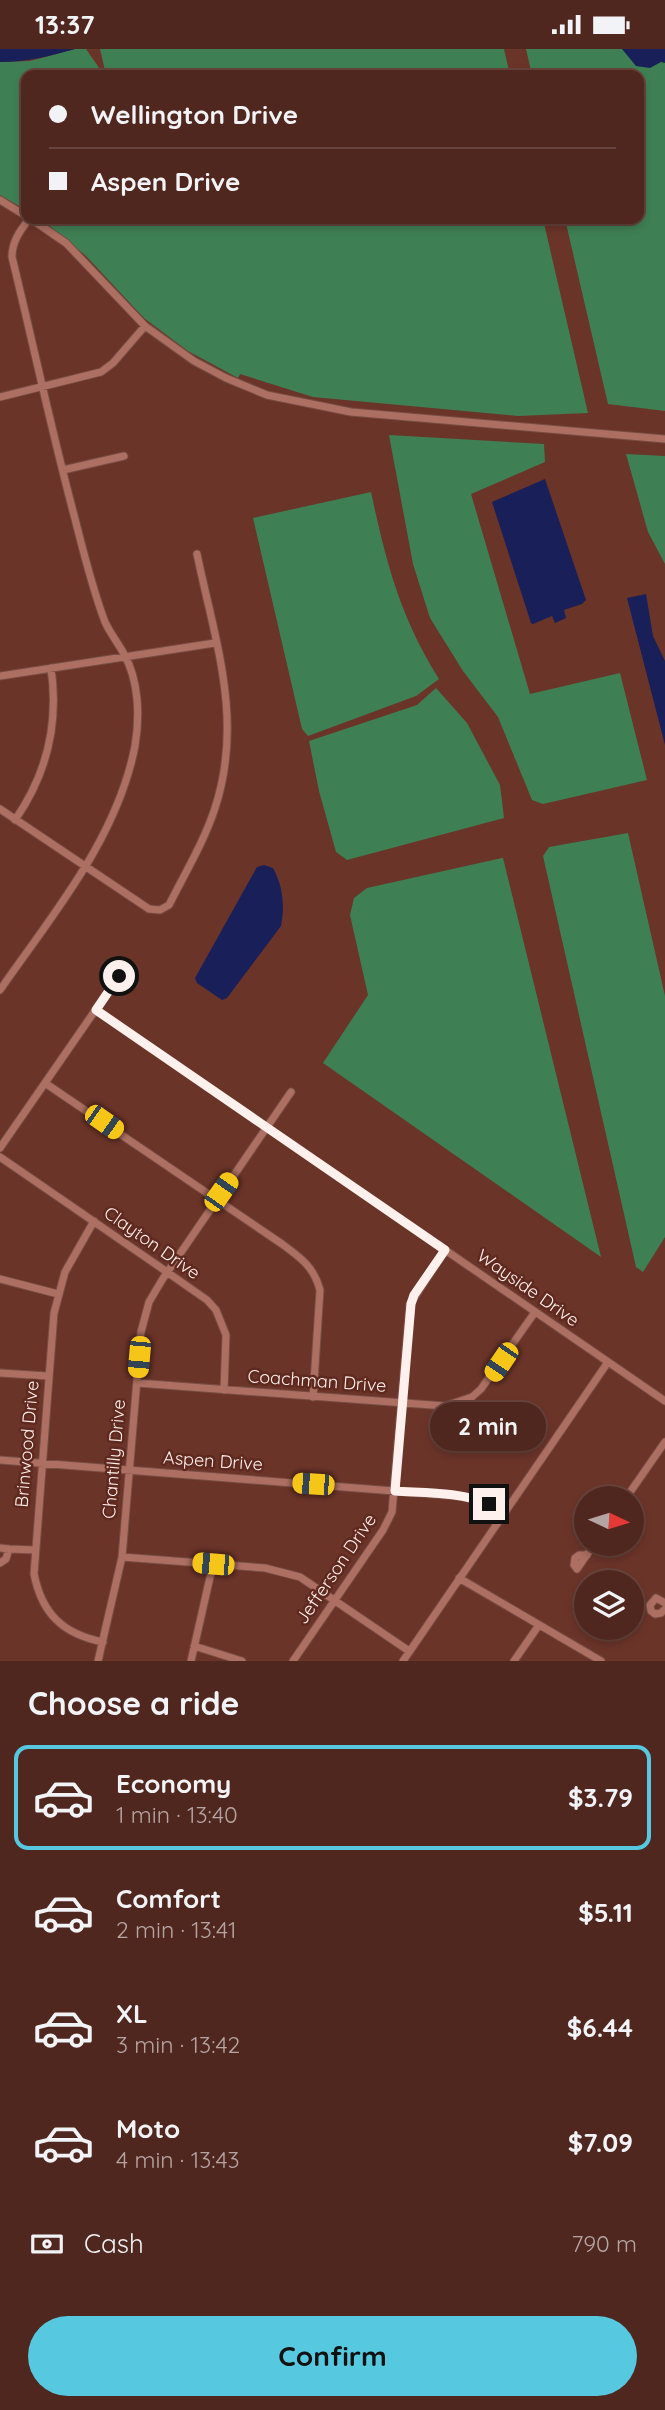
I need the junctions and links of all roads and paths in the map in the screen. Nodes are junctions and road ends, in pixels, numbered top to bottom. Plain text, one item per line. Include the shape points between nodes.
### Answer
1 (0, 200) edge
2 (21, 213) edge
3 (25, 224) edge
4 (38, 224) edge
5 (145, 326) junction
6 (43, 387) junction
7 (0, 397) edge
8 (665, 439) edge
9 (124, 456) dead end
10 (63, 470) junction
11 (197, 554) dead end
12 (215, 643) junction
13 (125, 655) junction
14 (51, 668) junction
15 (0, 676) edge
16 (0, 809) edge
17 (15, 820) junction
18 (86, 865) junction
19 (119, 976) dead end
20 (0, 990) edge
21 (96, 1010) junction
22 (45, 1083) junction
23 (291, 1092) dead end
24 (267, 1126) junction
25 (0, 1149) edge
26 (0, 1157) edge
27 (217, 1199) junction
28 (93, 1221) junction
29 (445, 1250) junction
30 (167, 1272) junction
31 (0, 1279) edge
32 (58, 1294) junction
33 (535, 1312) junction
34 (608, 1362) junction
35 (0, 1373) edge
36 (48, 1376) junction
37 (136, 1383) junction
38 (223, 1390) junction
39 (313, 1397) junction
40 (665, 1402) edge
41 (402, 1404) junction
42 (665, 1442) edge
43 (0, 1460) edge
44 (41, 1463) junction
45 (130, 1470) junction
46 (634, 1486) edge
47 (395, 1491) junction
48 (504, 1513) junction
49 (0, 1548) edge
50 (9, 1549) junction
51 (34, 1550) junction
52 (586, 1556) edge
53 (122, 1557) junction
54 (0, 1563) edge
55 (213, 1564) junction
56 (578, 1569) dead end
57 (459, 1578) junction
58 (664, 1599) edge
59 (335, 1600) junction
60 (665, 1609) edge
61 (539, 1625) junction
62 (103, 1642) junction
63 (194, 1646) junction
64 (409, 1651) junction
65 (98, 1661) edge
66 (191, 1661) edge
67 (242, 1661) edge
68 (293, 1661) edge
69 (403, 1661) edge
70 (514, 1661) edge
71 (601, 1661) edge

1 - 2 street
3 - 6 street via 12,247 12,257
4 - 5 street via 65,243
5 - 6 street via 101,372
5 - 8 street via 194,361 267,395 351,412
6 - 7 street
6 - 10 street
9 - 10 street
10 - 13 street via 106,623
11 - 12 street
12 - 13 street
12 - 18 street via 228,701 228,746 204,838 169,905 149,909
13 - 14 street
13 - 18 street via 135,682 135,745 123,792
14 - 15 street
14 - 17 street via 54,711 50,744 34,790
16 - 17 street
17 - 18 street
18 - 20 street
19 - 21 street
21 - 22 street
21 - 24 street, Wayside Drive
22 - 25 street
22 - 27 street
23 - 24 street, Chantilly Drive
24 - 27 street, Chantilly Drive
24 - 29 street, Wayside Drive
26 - 28 street, Clayton Drive
27 - 30 street, Chantilly Drive
27 - 39 street via 306,1262 316,1275 320,1299
28 - 30 street, Clayton Drive
28 - 32 street, Brinwood Drive
29 - 33 street, Wayside Drive
29 - 41 street, Jefferson Drive via 411,1304
30 - 37 street, Chantilly Drive via 144,1318
30 - 38 street, Clayton Drive via 207,1300 222,1319 226,1350
31 - 32 street
32 - 36 street, Brinwood Drive
33 - 34 street, Wayside Drive
33 - 41 street, Coachman Drive via 472,1397 445,1406
34 - 40 street, Wayside Drive
34 - 48 street
35 - 36 street
36 - 44 street, Brinwood Drive
37 - 38 street, Coachman Drive
37 - 45 street, Chantilly Drive
38 - 39 street, Coachman Drive
39 - 41 street, Coachman Drive
41 - 47 street, Jefferson Drive
42 - 46 street
43 - 44 street, Aspen Drive
44 - 45 street, Aspen Drive
44 - 51 street, Brinwood Drive
45 - 47 street, Aspen Drive
45 - 53 street, Chantilly Drive
47 - 48 street, Aspen Drive via 478,1500
47 - 59 street, Jefferson Drive via 383,1530
48 - 57 street
49 - 50 street
50 - 51 street
50 - 54 street
51 - 62 street, Brinwood Drive via 37,1589 53,1616 70,1632
52 - 56 street
53 - 55 street
53 - 62 street, Chantilly Drive
55 - 59 street via 286,1572
55 - 63 street
57 - 61 street
57 - 64 street
58 - 60 street via 652,1600 650,1605 655,1613
59 - 64 street
59 - 68 street, Jefferson Drive
61 - 70 street
61 - 71 street
62 - 65 street, Chantilly Drive
63 - 66 street
63 - 67 street
64 - 69 street

